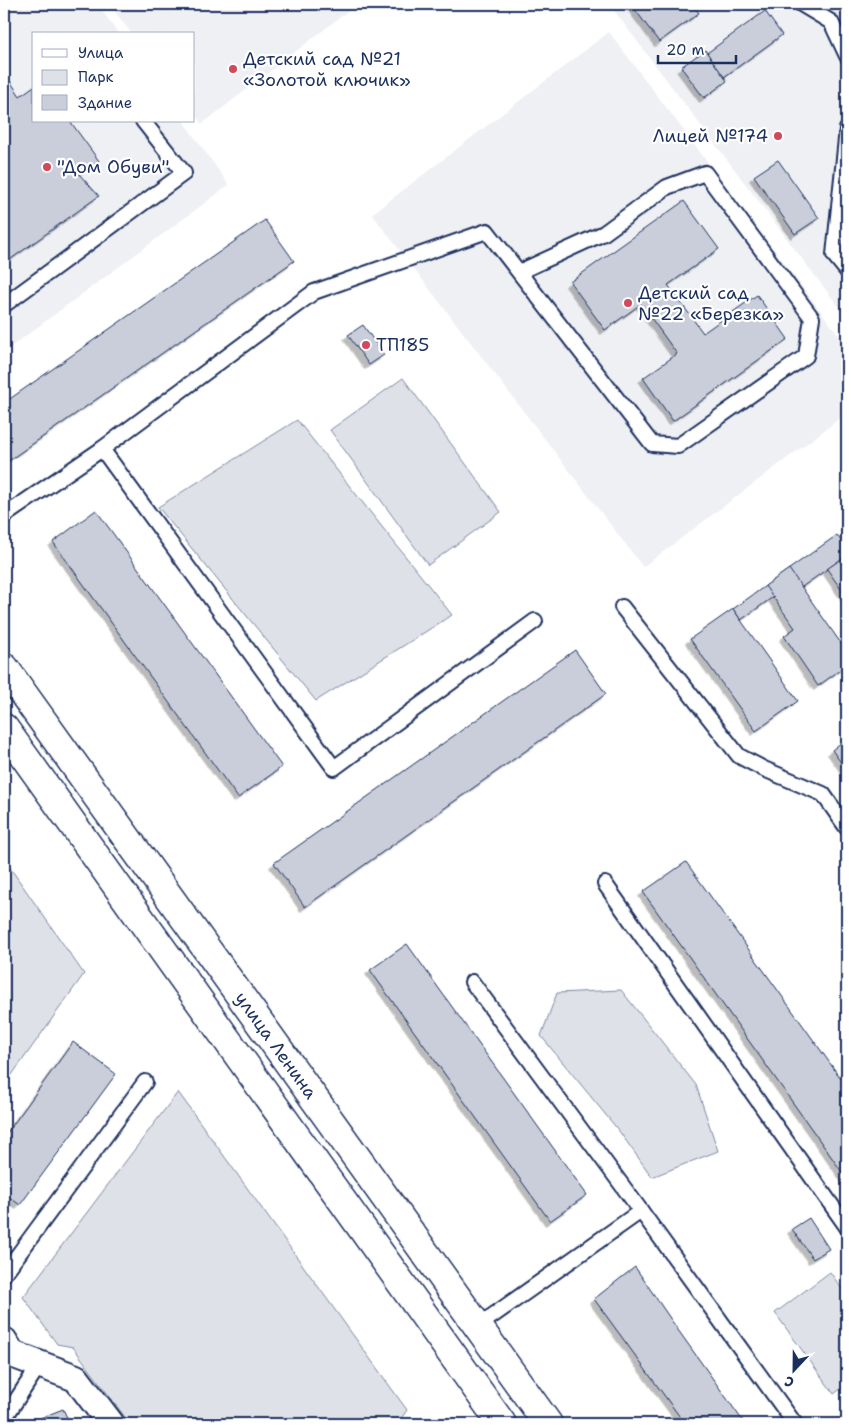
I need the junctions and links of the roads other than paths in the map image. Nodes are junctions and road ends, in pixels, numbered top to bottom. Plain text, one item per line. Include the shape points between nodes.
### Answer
1 (801, 4) edge
2 (847, 56) edge
3 (144, 122) edge
4 (847, 129) edge
5 (847, 271) edge
6 (519, 272) junction
7 (4, 305) edge
8 (102, 449) junction
9 (4, 516) edge
10 (622, 607) dead end
11 (535, 621) dead end
12 (4, 667) edge
13 (4, 728) edge
14 (847, 828) edge
15 (605, 884) dead end
16 (472, 982) dead end
17 (145, 1082) dead end
18 (641, 1210) junction
19 (847, 1226) edge
20 (4, 1274) edge
21 (478, 1326) junction
22 (4, 1341) edge
23 (40, 1364) junction
24 (4, 1420) edge
25 (111, 1424) edge
26 (502, 1424) edge
27 (548, 1424) edge
28 (795, 1424) edge

1 - 2 lane via 831,22
3 - 7 lane via 184,173
4 - 5 lane via 834,255
6 - 6 lane via 604,233 667,187 705,173 812,318 806,356 678,446 652,444
6 - 8 lane via 487,231 314,292
8 - 9 lane
8 - 11 lane via 334,768
10 - 14 lane via 739,756 823,794
12 - 21 main road, улица Ленина
13 - 26 main road, улица Ленина
15 - 19 lane
16 - 18 lane
17 - 20 lane
18 - 21 lane
18 - 28 lane
21 - 27 main road, улица Ленина
22 - 23 street via 12,1354
23 - 24 lane
23 - 25 street via 76,1378

